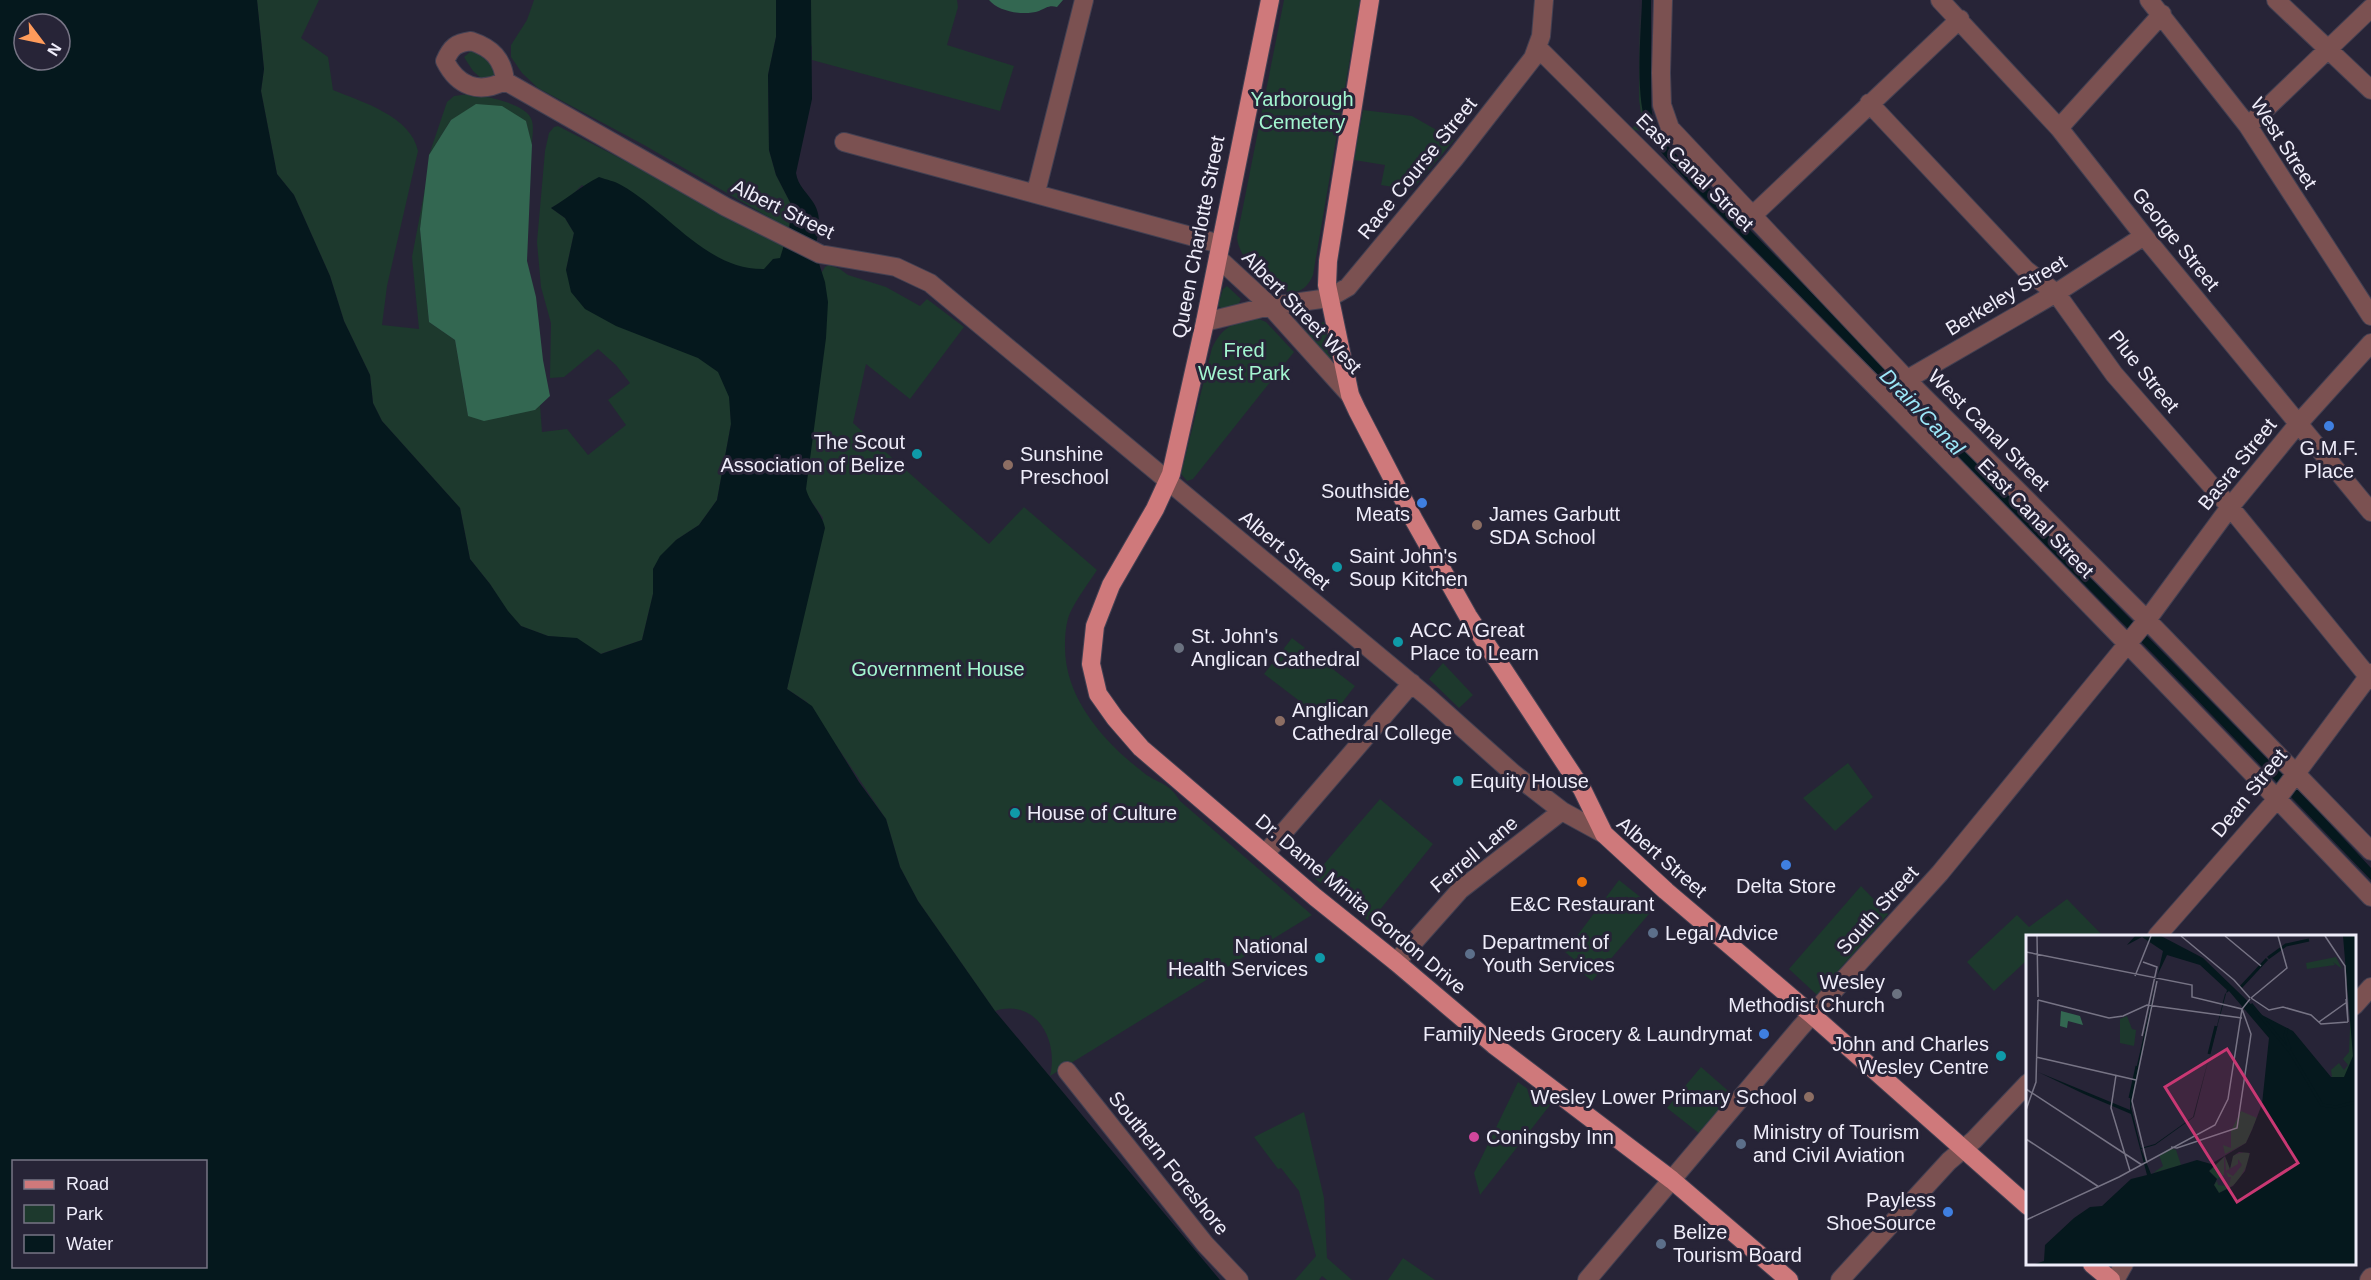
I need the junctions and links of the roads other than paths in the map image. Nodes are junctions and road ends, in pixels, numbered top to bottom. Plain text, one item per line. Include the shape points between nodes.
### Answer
1 (1084, 0) edge
2 (1270, 0) edge
3 (1370, 0) edge
4 (1544, 0) edge
5 (1663, 0) edge
6 (1940, 0) edge
7 (2149, 0) edge
8 (2276, 0) edge
9 (2371, 8) edge
10 (2162, 14) junction
11 (1960, 19) junction
12 (1538, 48) junction
13 (2328, 50) junction
14 (505, 81) dead end
15 (2371, 90) edge
16 (1869, 104) junction
17 (2248, 126) junction
18 (2059, 128) junction
19 (844, 142) dead end
20 (1036, 192) junction
21 (1752, 216) junction
22 (2144, 236) junction
23 (1219, 251) junction
24 (2056, 293) junction
25 (1329, 298) junction
26 (1270, 306) junction
27 (2371, 316) edge
28 (1205, 322) junction
29 (2371, 343) edge
30 (1896, 388) junction
31 (1350, 395) junction
32 (2298, 424) junction
33 (1169, 482) junction
34 (2230, 507) junction
35 (2371, 512) edge
36 (2137, 632) junction
37 (2370, 677) edge
38 (1412, 684) junction
39 (2287, 785) junction
40 (1562, 811) junction
41 (1604, 834) junction
42 (2371, 851) edge
43 (1265, 854) junction
44 (2371, 897) edge
45 (2158, 935) edge
46 (1396, 962) junction
47 (2371, 987) edge
48 (2356, 1005) edge
49 (1812, 1015) junction
50 (1066, 1071) dead end
51 (2026, 1085) edge
52 (1963, 1148) junction
53 (1672, 1180) junction
54 (2026, 1204) edge
55 (2094, 1265) edge
56 (2123, 1265) edge
57 (1239, 1280) edge
58 (1587, 1280) edge
59 (1789, 1280) edge
60 (1840, 1280) edge
61 (2113, 1280) edge

1 - 20 street
2 - 23 main road, Queen Charlotte Street
3 - 25 main road via 1328,261
4 - 12 street, Race Course Street
5 - 21 street, West Canal Street via 1662,105 1670,128
6 - 11 street, George Street
7 - 10 street, West Street
8 - 13 street
9 - 13 street
10 - 17 street, West Street
10 - 18 street
11 - 16 street
11 - 18 street, George Street
12 - 25 street, Race Course Street via 1366,267 1348,287
12 - 30 street, East Canal Street
13 - 15 street
13 - 17 street
14 - 33 street, Albert Street via 726,207 820,254 896,267 930,282
16 - 21 street
16 - 24 street, Plue Street via 2026,270
17 - 27 street, West Street
18 - 22 street, George Street
19 - 20 street, Albert Street West
20 - 23 street, Albert Street West
21 - 30 street, West Canal Street
22 - 24 street, Berkeley Street
22 - 32 street, George Street
23 - 26 street, Albert Street West
23 - 28 main road, Queen Charlotte Street
24 - 30 street, Berkeley Street
24 - 34 street, Plue Street via 2114,374
25 - 26 street, Race Course Street
25 - 31 main road
26 - 28 street, Race Course Street
26 - 31 street, Albert Street West
28 - 33 main road, Queen Charlotte Street
29 - 32 street, Basra Street
30 - 36 street, East Canal Street
30 - 36 street, West Canal Street
31 - 41 main road, Albert Street West via 1468,616 1582,789
32 - 34 street, Basra Street
32 - 35 street, George Street
33 - 38 street, Albert Street
33 - 43 main road, Dr. Dame Minita Gordon Drive via 1102,604 1092,646 1093,680 1107,708 1141,748
34 - 36 street, Basra Street
34 - 37 street, Plue Street
36 - 39 street, East Canal Street
36 - 39 street, West Canal Street
36 - 49 street, South Street via 1925,891
37 - 39 street, Dean Street
38 - 40 street, Albert Street
38 - 43 street
39 - 42 street, West Canal Street
39 - 44 street, East Canal Street
39 - 45 street, Dean Street
40 - 41 street, Albert Street
40 - 46 street, Ferrell Lane via 1460,890
41 - 49 main road, Albert Street
43 - 46 main road, Dr. Dame Minita Gordon Drive
46 - 53 main road, Dr. Dame Minita Gordon Drive via 1494,1044
47 - 48 street
49 - 52 main road, Albert Street
49 - 53 street, South Street
50 - 57 street, Southern Foreshore via 1205,1244
51 - 52 street
52 - 54 main road, Albert Street
52 - 60 street
53 - 58 street, South Street
53 - 59 main road, Dr. Dame Minita Gordon Drive
55 - 61 main road
56 - 61 street

